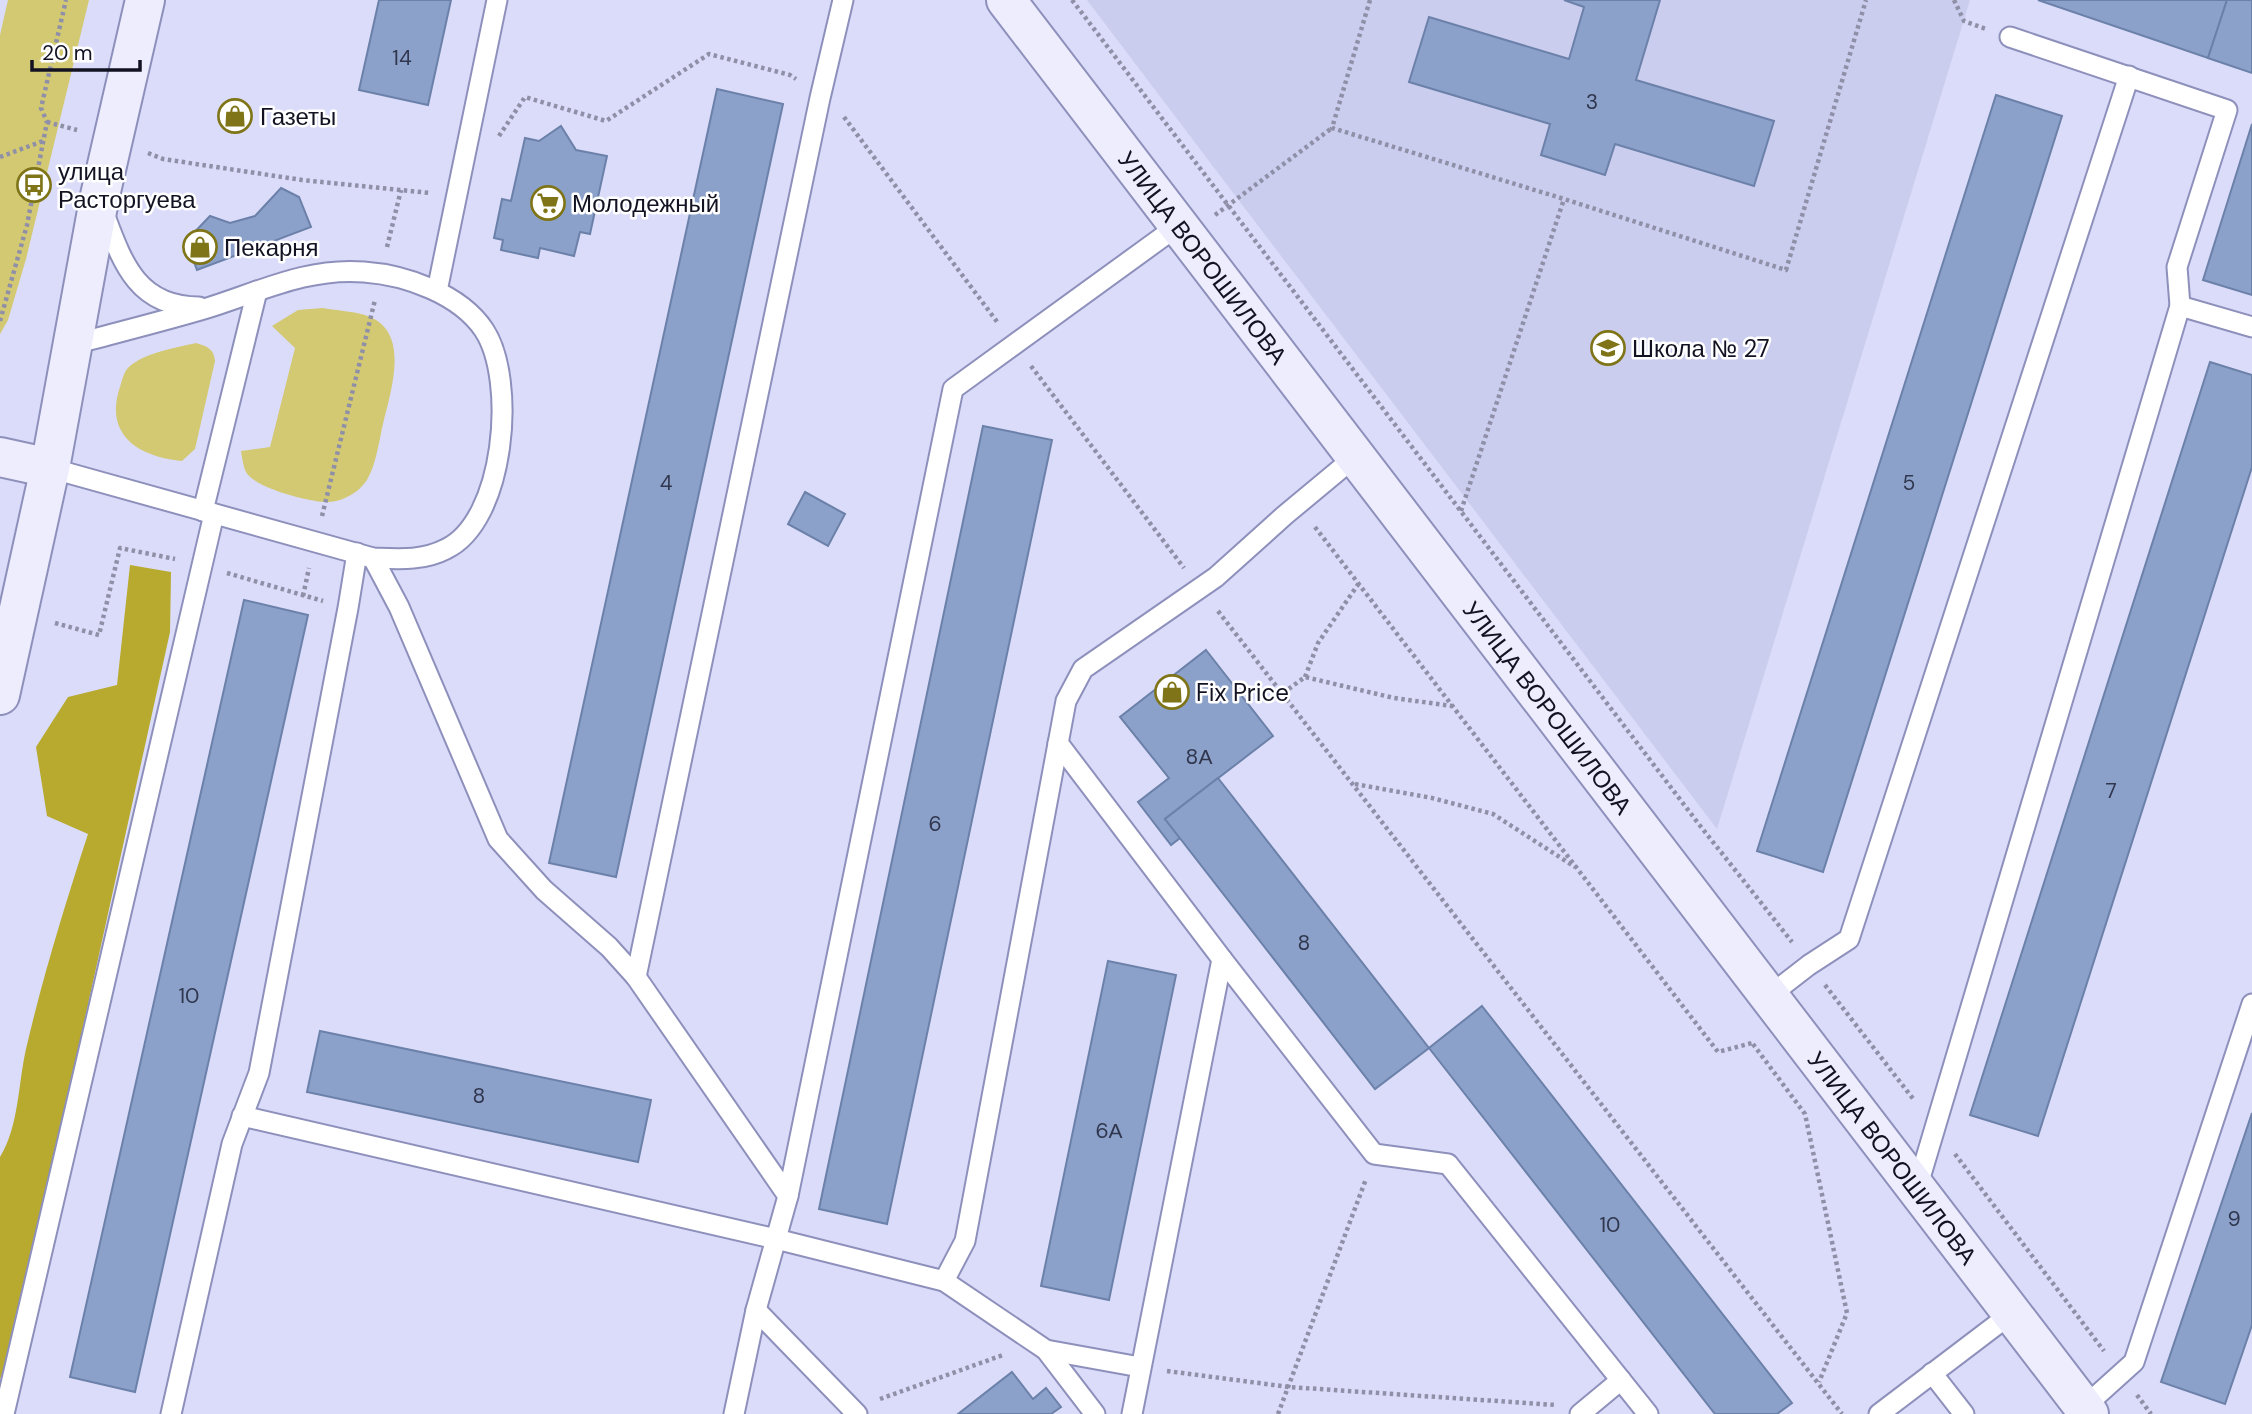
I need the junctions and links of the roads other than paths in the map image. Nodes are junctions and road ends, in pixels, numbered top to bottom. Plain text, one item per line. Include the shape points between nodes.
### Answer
1 (145, 0) edge
2 (497, 0) edge
3 (843, 0) edge
4 (1006, 0) edge
5 (2010, 37) road end
6 (2129, 76) junction
7 (99, 200) junction
8 (1179, 225) junction
9 (257, 291) junction
10 (437, 291) junction
11 (224, 302) junction
12 (2180, 306) junction
13 (2252, 327) edge
14 (71, 345) junction
15 (1356, 456) junction
16 (0, 457) edge
17 (50, 468) junction
18 (209, 512) junction
19 (365, 555) junction
20 (0, 695) edge
21 (1058, 743) junction
22 (1222, 960) junction
23 (636, 977) junction
24 (2252, 1004) edge
25 (1777, 1006) junction
26 (242, 1116) junction
27 (1917, 1188) junction
28 (788, 1196) junction
29 (776, 1238) junction
30 (944, 1281) junction
31 (756, 1310) junction
32 (2012, 1313) junction
33 (1046, 1350) junction
34 (1140, 1367) junction
35 (1932, 1373) junction
36 (1621, 1380) junction
37 (1584, 1410) edge
38 (2086, 1410) edge
39 (855, 1411) edge
40 (4, 1414) edge
41 (171, 1414) edge
42 (734, 1414) edge
43 (1095, 1414) edge
44 (1132, 1414) edge
45 (1648, 1414) edge
46 (1879, 1414) edge
47 (1964, 1414) edge

1 - 7 main road
2 - 10 lane
3 - 23 lane
4 - 8 main road, УЛИЦА ВОРОШИЛОВА
5 - 6 lane
6 - 12 lane via 2227,110 2177,267
6 - 25 lane via 1849,939 1809,965
7 - 11 lane via 123,262 148,293 185,307
7 - 14 main road
8 - 15 main road, УЛИЦА ВОРОШИЛОВА
8 - 28 lane via 953,388
9 - 10 lane via 312,274 362,271
9 - 11 lane
9 - 18 lane
10 - 19 lane via 474,317 493,350 502,396 492,483 477,520 448,549 422,558
11 - 14 lane
12 - 13 lane
12 - 27 lane
14 - 17 main road
15 - 21 lane via 1216,577 1083,669 1066,701
15 - 25 main road, УЛИЦА ВОРОШИЛОВА
16 - 17 main road
17 - 18 lane
17 - 20 main road
18 - 19 lane
18 - 40 lane
19 - 23 lane via 399,607 498,839 544,890 610,947
19 - 26 lane via 348,608 259,1073
21 - 22 lane
21 - 30 lane via 965,1241
22 - 34 lane
22 - 36 lane via 1374,1154 1448,1164
23 - 28 lane
24 - 38 lane via 2134,1362
25 - 27 main road, УЛИЦА ВОРОШИЛОВА
26 - 29 lane
26 - 41 lane
27 - 32 main road, УЛИЦА ВОРОШИЛОВА
28 - 29 lane
29 - 30 lane
29 - 31 lane
30 - 33 lane
31 - 39 lane
31 - 42 lane
32 - 35 lane
32 - 38 main road, УЛИЦА ВОРОШИЛОВА
33 - 34 lane
33 - 43 lane
34 - 44 lane
35 - 46 lane
35 - 47 lane
36 - 37 lane
36 - 45 lane

